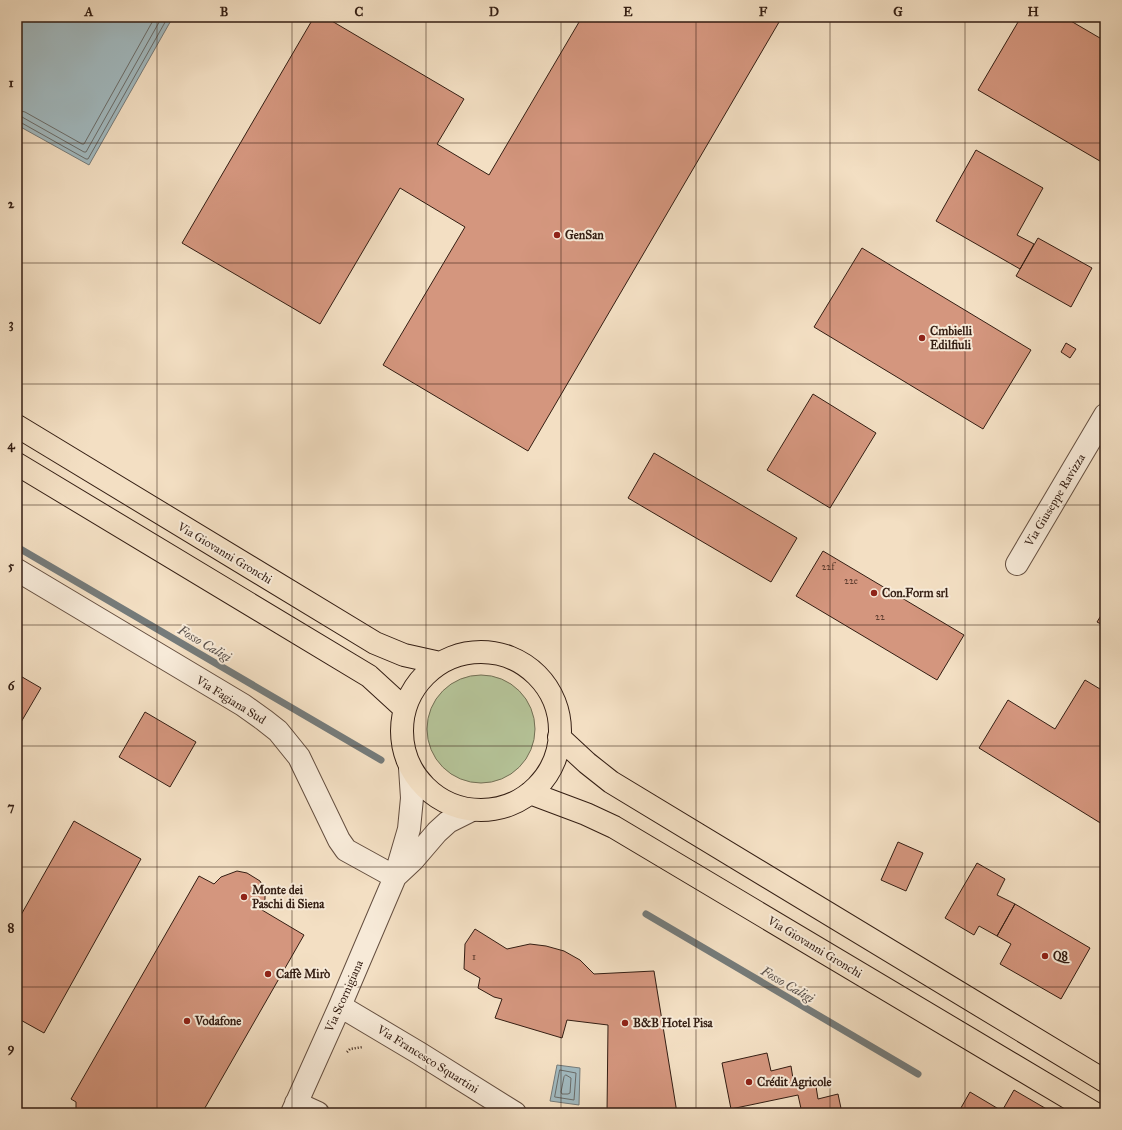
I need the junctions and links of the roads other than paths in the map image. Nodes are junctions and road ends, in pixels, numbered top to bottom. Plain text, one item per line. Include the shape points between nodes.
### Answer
1 (1105, 415) edge
2 (17, 426) edge
3 (17, 464) edge
4 (1017, 564) dead end
5 (17, 570) edge
6 (440, 663) junction
7 (405, 709) junction
8 (559, 737) junction
9 (410, 768) junction
10 (530, 793) junction
11 (472, 810) junction
12 (395, 877) junction
13 (340, 1006) junction
14 (1105, 1081) edge
15 (294, 1108) edge
16 (318, 1113) edge
17 (515, 1113) edge
18 (1094, 1113) edge

1 - 4 street, Via Giuseppe Ravizza
2 - 6 main road, Via Giovanni Gronchi via 375,643 404,655
3 - 7 main road via 369,676
5 - 12 street, Via Fagiana Sud via 243,705 278,731 299,758 346,850
6 - 7 main road via 418,684
6 - 8 main road via 464,654 484,652 508,657 527,667 540,679 555,705 559,720
7 - 9 main road via 402,739
8 - 10 main road via 552,765 540,784
8 - 14 main road via 611,782
9 - 11 main road via 420,782 445,802
9 - 12 street, Via Scornigiana via 412,798 409,829
10 - 11 main road via 503,807
10 - 18 main road, Via Giovanni Gronchi via 614,827
11 - 12 street, Via Scornigiana via 448,822
12 - 13 street, Via Scornigiana
13 - 15 street, Via Scornigiana
13 - 17 street, Via Francesco Squartini
15 - 16 street

